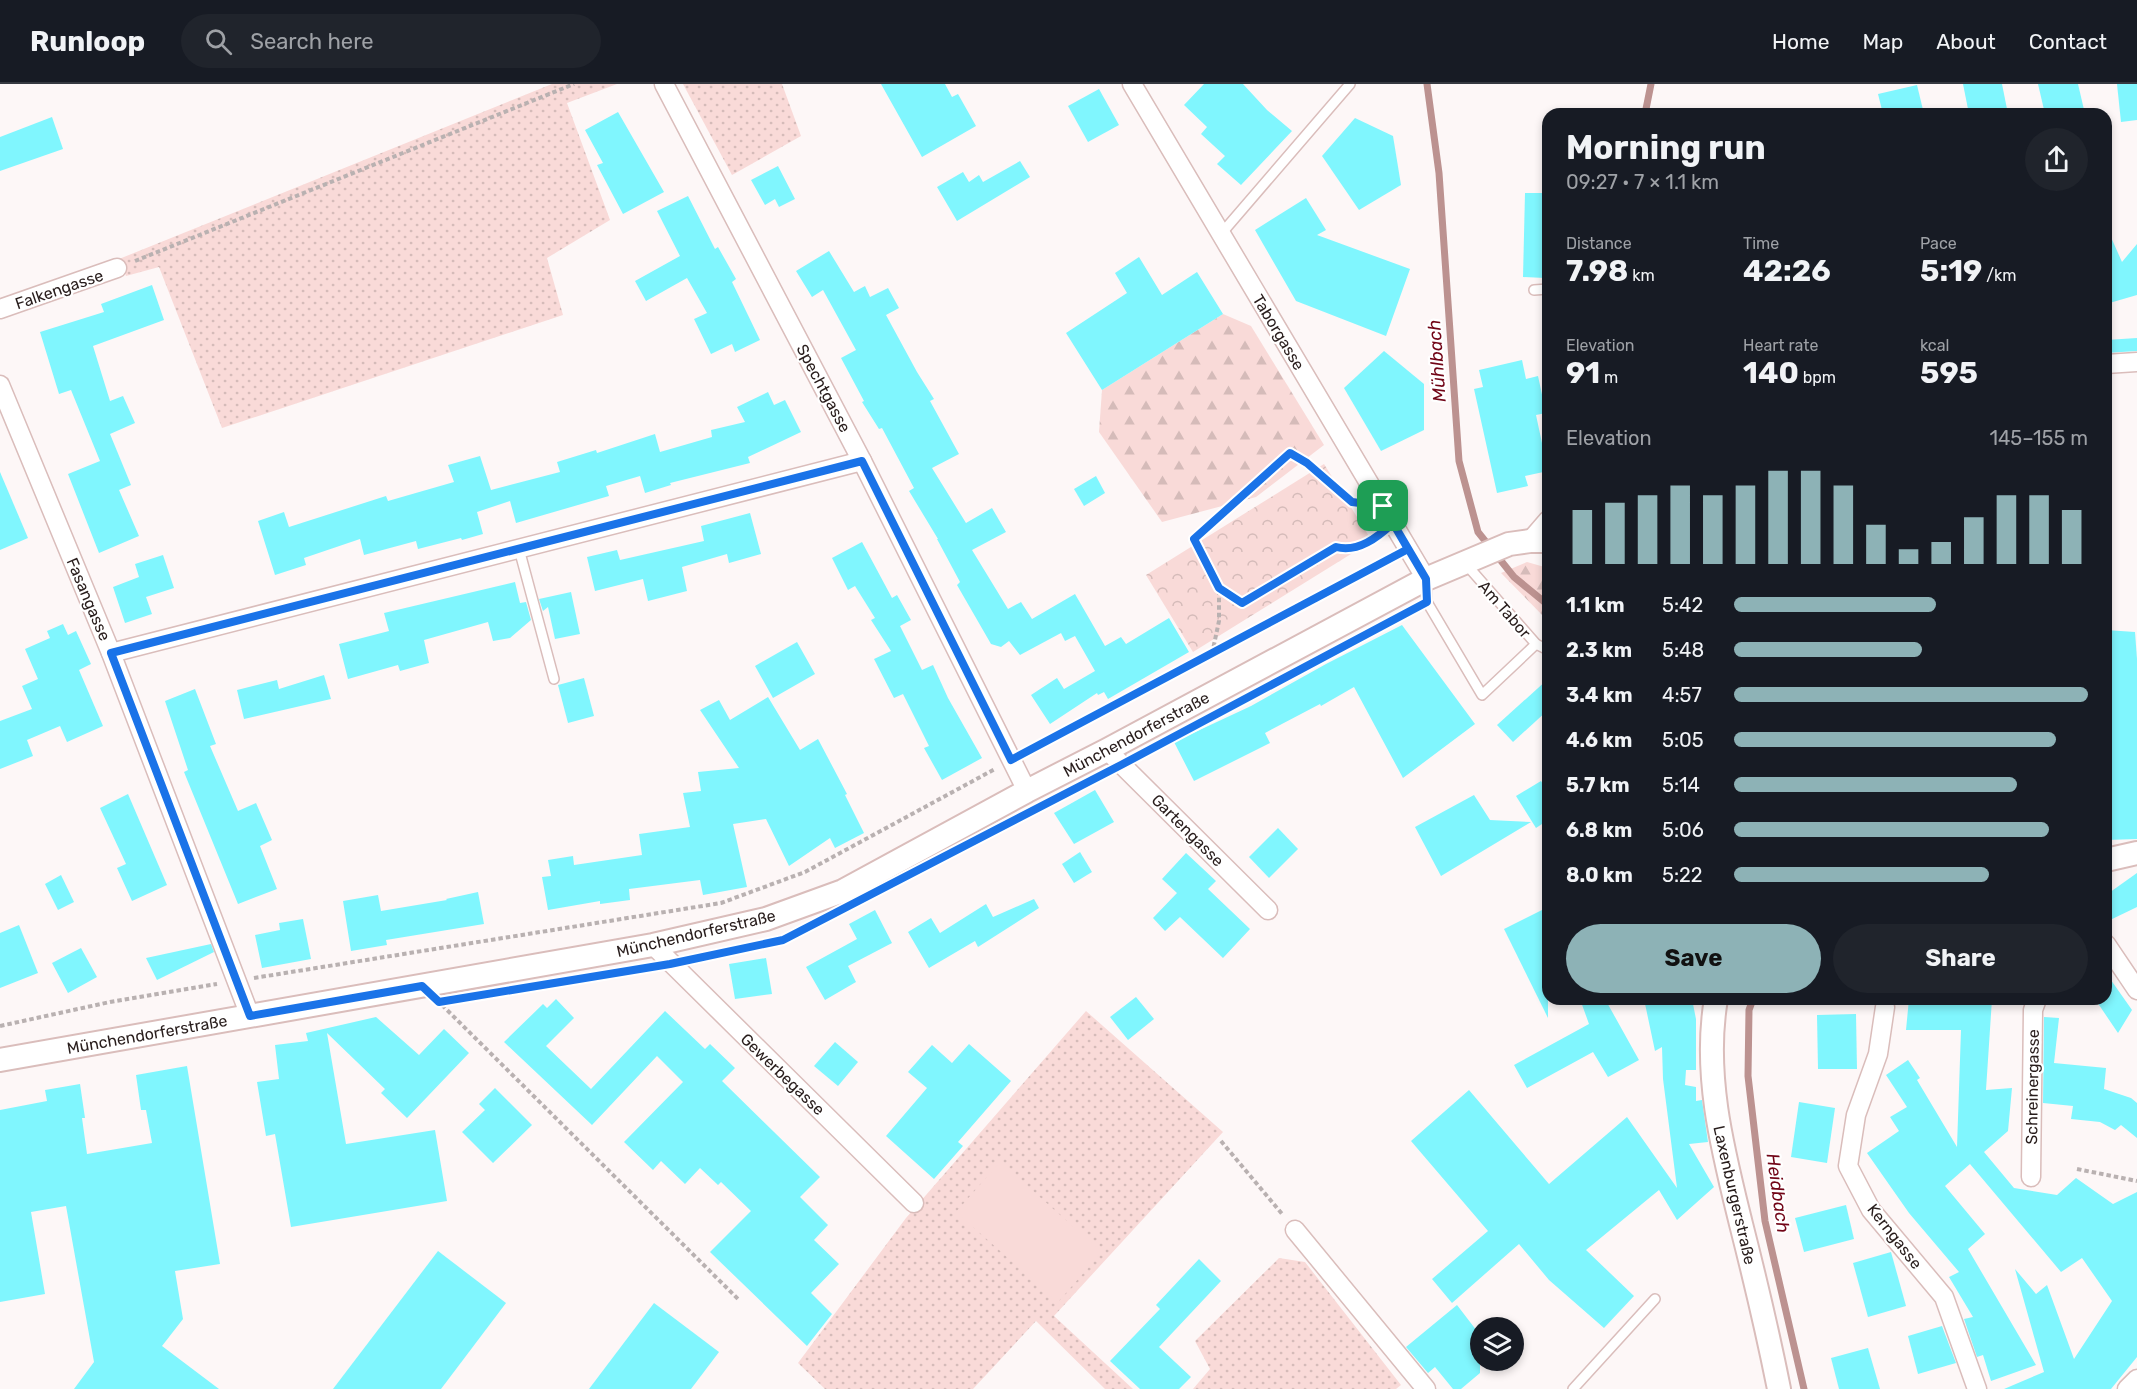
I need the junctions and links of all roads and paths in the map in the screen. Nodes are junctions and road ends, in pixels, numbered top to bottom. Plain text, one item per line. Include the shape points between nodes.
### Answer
1 (574, 84) edge
2 (664, 84) edge
3 (1132, 84) edge
4 (1350, 84) edge
5 (1221, 234) junction
6 (117, 268) joint
7 (1542, 289) edge
8 (1534, 290) dead end
9 (0, 309) edge
10 (2137, 362) edge
11 (2112, 364) edge
12 (0, 385) edge
13 (862, 461) junction
14 (1383, 506) junction
15 (1393, 523) junction
16 (1542, 527) edge
17 (1529, 542) edge
18 (519, 549) junction
19 (1408, 549) junction
20 (1472, 560) junction
21 (1426, 579) junction
22 (1219, 588) junction
23 (1536, 644) junction
24 (1542, 647) edge
25 (111, 653) junction
26 (1212, 654) junction
27 (554, 679) dead end
28 (1107, 750) junction
29 (1011, 760) junction
30 (1027, 791) junction
31 (2137, 853) edge
32 (2112, 859) edge
33 (1268, 910) dead end
34 (794, 935) dead end
35 (772, 942) dead end
36 (653, 945) junction
37 (2112, 953) edge
38 (237, 981) junction
39 (2137, 990) edge
40 (451, 1000) dead end
41 (1715, 1005) edge
42 (2034, 1005) edge
43 (1886, 1007) dead end
44 (250, 1016) junction
45 (0, 1026) edge
46 (0, 1060) edge
47 (1221, 1141) dead end
48 (2077, 1169) dead end
49 (2031, 1177) dead end
50 (2137, 1181) edge
51 (914, 1203) dead end
52 (1294, 1230) joint
53 (738, 1299) dead end
54 (1655, 1299) dead end
55 (2137, 1379) edge
56 (1426, 1389) edge
57 (1573, 1389) edge
58 (1779, 1389) edge
59 (1977, 1389) edge
60 (2127, 1389) edge

1 - 6 path
2 - 13 street, Spechtgasse
3 - 5 street, Taborgasse
4 - 5 lane
5 - 14 street, Taborgasse
6 - 9 street, Falkengasse
7 - 8 lane
10 - 11 street
12 - 25 street, Fasangasse
13 - 18 street
13 - 29 street, Spechtgasse
14 - 15 street, Taborgasse
14 - 22 path via 1352,502 1290,453 1194,539
15 - 19 street, Taborgasse
15 - 22 path via 1376,539 1347,550 1336,547 1242,603
16 - 17 street
17 - 20 street, Münchendorferstraße
18 - 25 street
18 - 27 lane
19 - 21 street, Taborgasse
19 - 26 path
20 - 21 street, Münchendorferstraße
20 - 23 lane, Am Tabor
21 - 23 lane via 1427,602 1482,695
21 - 28 street, Münchendorferstraße
22 - 26 path via 1219,621
23 - 24 lane, Am Tabor
25 - 38 street, Fasangasse
26 - 29 path
28 - 30 street, Münchendorferstraße
28 - 33 street, Gartengasse
29 - 30 street, Spechtgasse
29 - 38 path via 805,872 721,903
30 - 36 street, Münchendorferstraße via 843,891 766,919
31 - 32 street
34 - 35 path
36 - 44 street, Münchendorferstraße
36 - 51 street, Gewerbegasse
37 - 39 street
38 - 44 street, Fasangasse
38 - 45 path via 110,1002
40 - 53 path via 439,1002
41 - 58 street, Laxenburgerstraße via 1713,1084 1724,1154
42 - 49 street, Schreinergasse
43 - 59 street, Kerngasse via 1878,1054 1856,1115 1848,1166 1871,1210 1944,1297
44 - 46 street, Münchendorferstraße
47 - 52 path
48 - 50 path
52 - 56 street
54 - 57 lane
55 - 60 street

